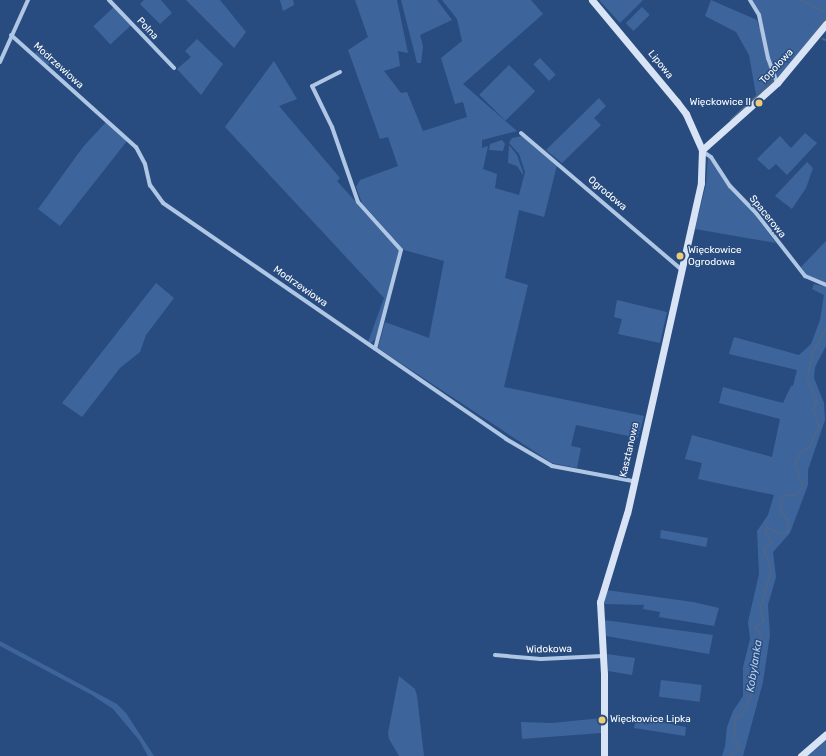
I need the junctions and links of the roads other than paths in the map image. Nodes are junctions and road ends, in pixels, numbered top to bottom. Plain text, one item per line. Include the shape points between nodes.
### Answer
1 (28, 0) edge
2 (109, 0) edge
3 (592, 0) edge
4 (750, 0) edge
5 (826, 24) edge
6 (11, 35) junction
7 (0, 62) edge
8 (174, 68) dead end
9 (340, 72) dead end
10 (777, 83) junction
11 (521, 133) dead end
12 (702, 150) junction
13 (682, 269) junction
14 (826, 285) edge
15 (375, 349) junction
16 (633, 481) junction
17 (495, 655) dead end
18 (604, 656) junction
19 (826, 734) edge
20 (604, 756) edge
21 (801, 756) edge

1 - 6 street
2 - 8 street, Polna
3 - 12 street, Lipowa via 686,114
4 - 10 street via 759,15 768,58
5 - 10 street, Topolowa
6 - 7 street
6 - 15 street, Modrzewiowa via 136,147 145,164 150,185 163,203
9 - 15 street via 312,86 332,127 358,202 402,250
10 - 12 street, Topolowa
11 - 13 street, Ogrodowa
12 - 13 street, Kasztanowa via 701,183
12 - 14 street, Spacerowa via 711,157 730,186 756,213 805,276
13 - 16 street, Kasztanowa
15 - 16 street, Modrzewiowa via 506,439 552,466
16 - 18 street, Kasztanowa via 627,513 600,602
17 - 18 street, Widokowa via 541,659
18 - 20 street, Kasztanowa
19 - 21 street

